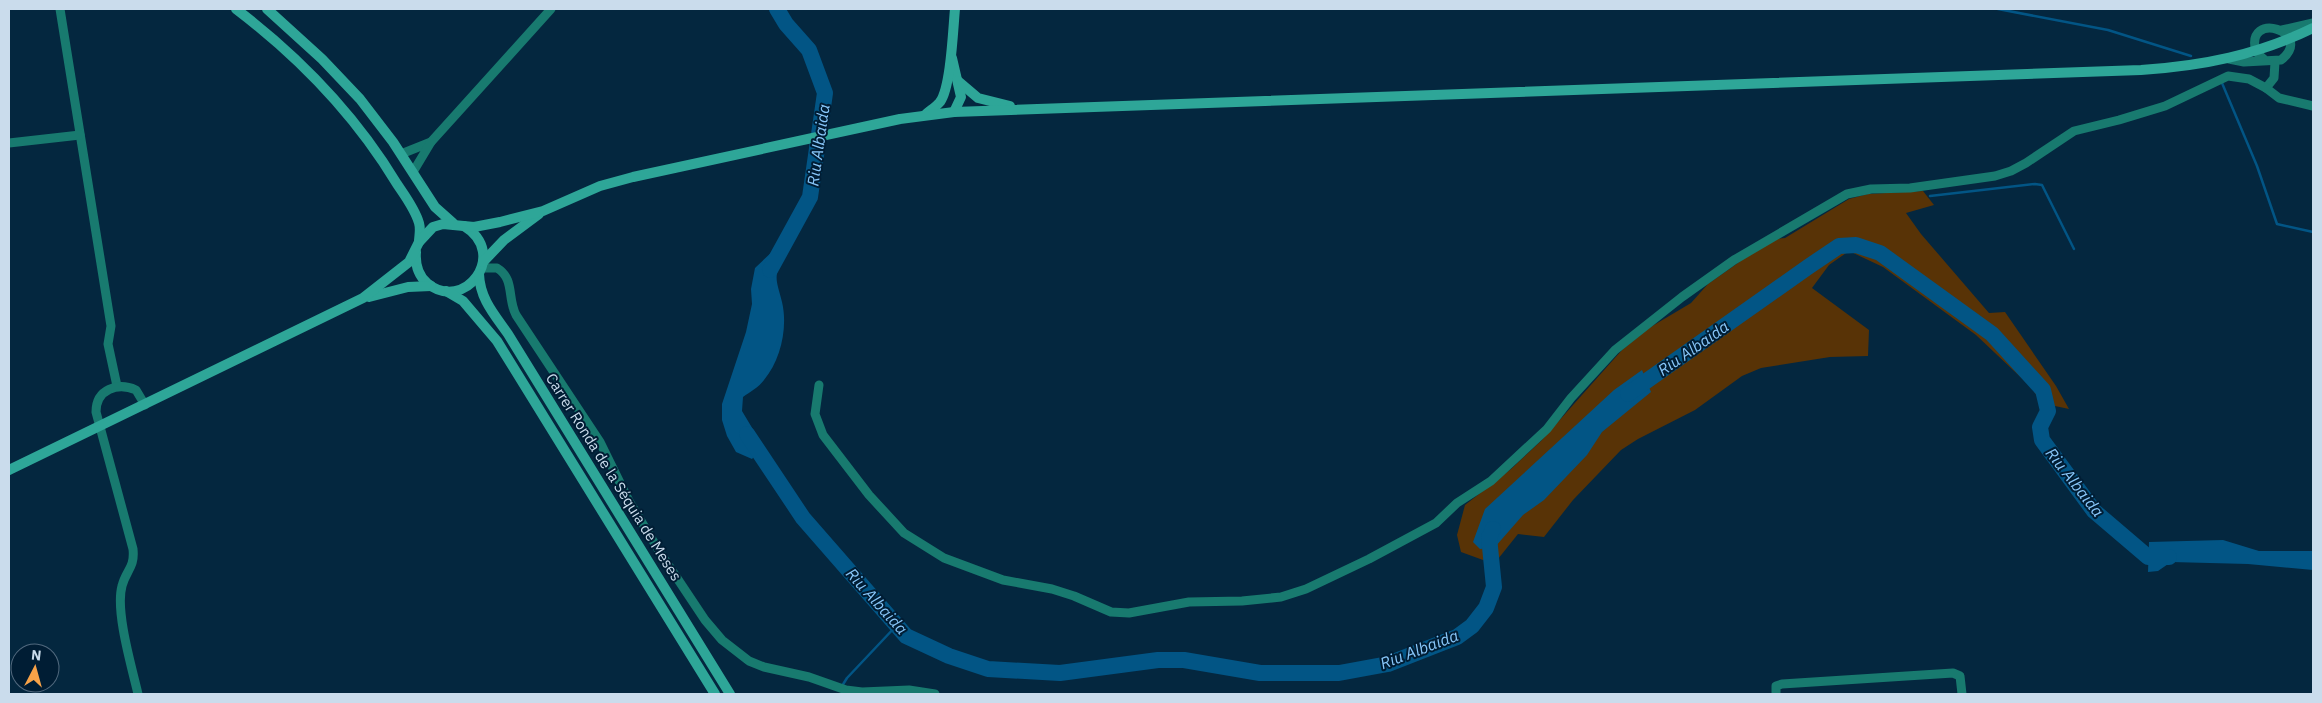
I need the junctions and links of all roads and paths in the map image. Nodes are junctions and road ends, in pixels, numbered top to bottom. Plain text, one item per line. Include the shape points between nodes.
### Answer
1 (60, 9) edge
2 (236, 9) edge
3 (268, 9) edge
4 (551, 9) edge
5 (955, 9) edge
6 (2313, 23) edge
7 (2313, 28) edge
8 (2282, 30) junction
9 (2289, 40) junction
10 (951, 51) junction
11 (2256, 52) junction
12 (2229, 59) junction
13 (2270, 61) junction
14 (958, 82) junction
15 (2266, 88) junction
16 (944, 93) junction
17 (2313, 106) edge
18 (1028, 109) junction
19 (954, 112) junction
20 (924, 115) junction
21 (80, 135) junction
22 (432, 142) junction
23 (9, 144) edge
24 (401, 154) junction
25 (413, 172) junction
26 (543, 212) junction
27 (458, 225) junction
28 (417, 247) junction
29 (482, 268) junction
30 (431, 286) junction
31 (446, 291) junction
32 (363, 298) junction
33 (819, 385) dead end
34 (117, 386) junction
35 (145, 405) junction
36 (100, 427) junction
37 (9, 470) edge
38 (138, 694) edge
39 (715, 694) edge
40 (730, 694) edge
41 (936, 694) edge
42 (1776, 694) edge
43 (1962, 694) edge

1 - 21 street
2 - 28 street via 300,64 361,133 414,212 420,229
3 - 24 street via 341,78
4 - 22 street
5 - 10 street
6 - 8 street
7 - 9 street
8 - 9 street
8 - 11 street via 2263,30 2256,39
9 - 11 street
9 - 13 street via 2289,51 2281,60
10 - 14 street
10 - 16 street
11 - 12 street
11 - 13 street
12 - 13 street
12 - 18 street via 2141,70
13 - 15 street via 2274,78
14 - 18 street via 978,98
14 - 19 street via 961,97
15 - 17 street via 2279,98
15 - 33 street via 2249,79 2228,76 2165,106 2074,131 2026,163 1995,176 1847,194 1734,260 1615,350 1541,436 1491,481 1457,503 1436,523 1360,564 1281,597 1183,603 1129,613 1111,612 1074,596 1002,580 944,558 904,533 869,495 823,435 815,414
16 - 19 street
16 - 20 street via 940,102
18 - 19 street
19 - 20 street
20 - 26 street via 600,186
21 - 23 street
21 - 34 street via 111,326 108,344
22 - 24 street
22 - 25 street
24 - 25 street
25 - 27 street via 435,208
26 - 27 street via 500,222
26 - 29 street via 504,240
27 - 28 street via 433,228
27 - 29 street via 471,231 481,245
28 - 30 street via 418,271
28 - 32 street via 402,269
29 - 31 street via 475,280 462,289
29 - 40 street, Carrer Ronda de la Séquia de Meses via 481,292 485,301
29 - 41 street via 497,268 507,276 516,315 600,442 652,540 695,606 722,640 749,661 846,690 909,690
30 - 31 street
30 - 32 street via 408,287
31 - 39 street, Carrer Ronda de la Séquia de Meses via 463,301 497,341
32 - 35 street
34 - 35 street via 136,390
34 - 36 street via 98,400 96,412
35 - 36 street
36 - 37 street
36 - 38 street via 133,549 132,569 122,586 121,607
42 - 43 street via 1776,686 1782,684 1953,673 1960,676

